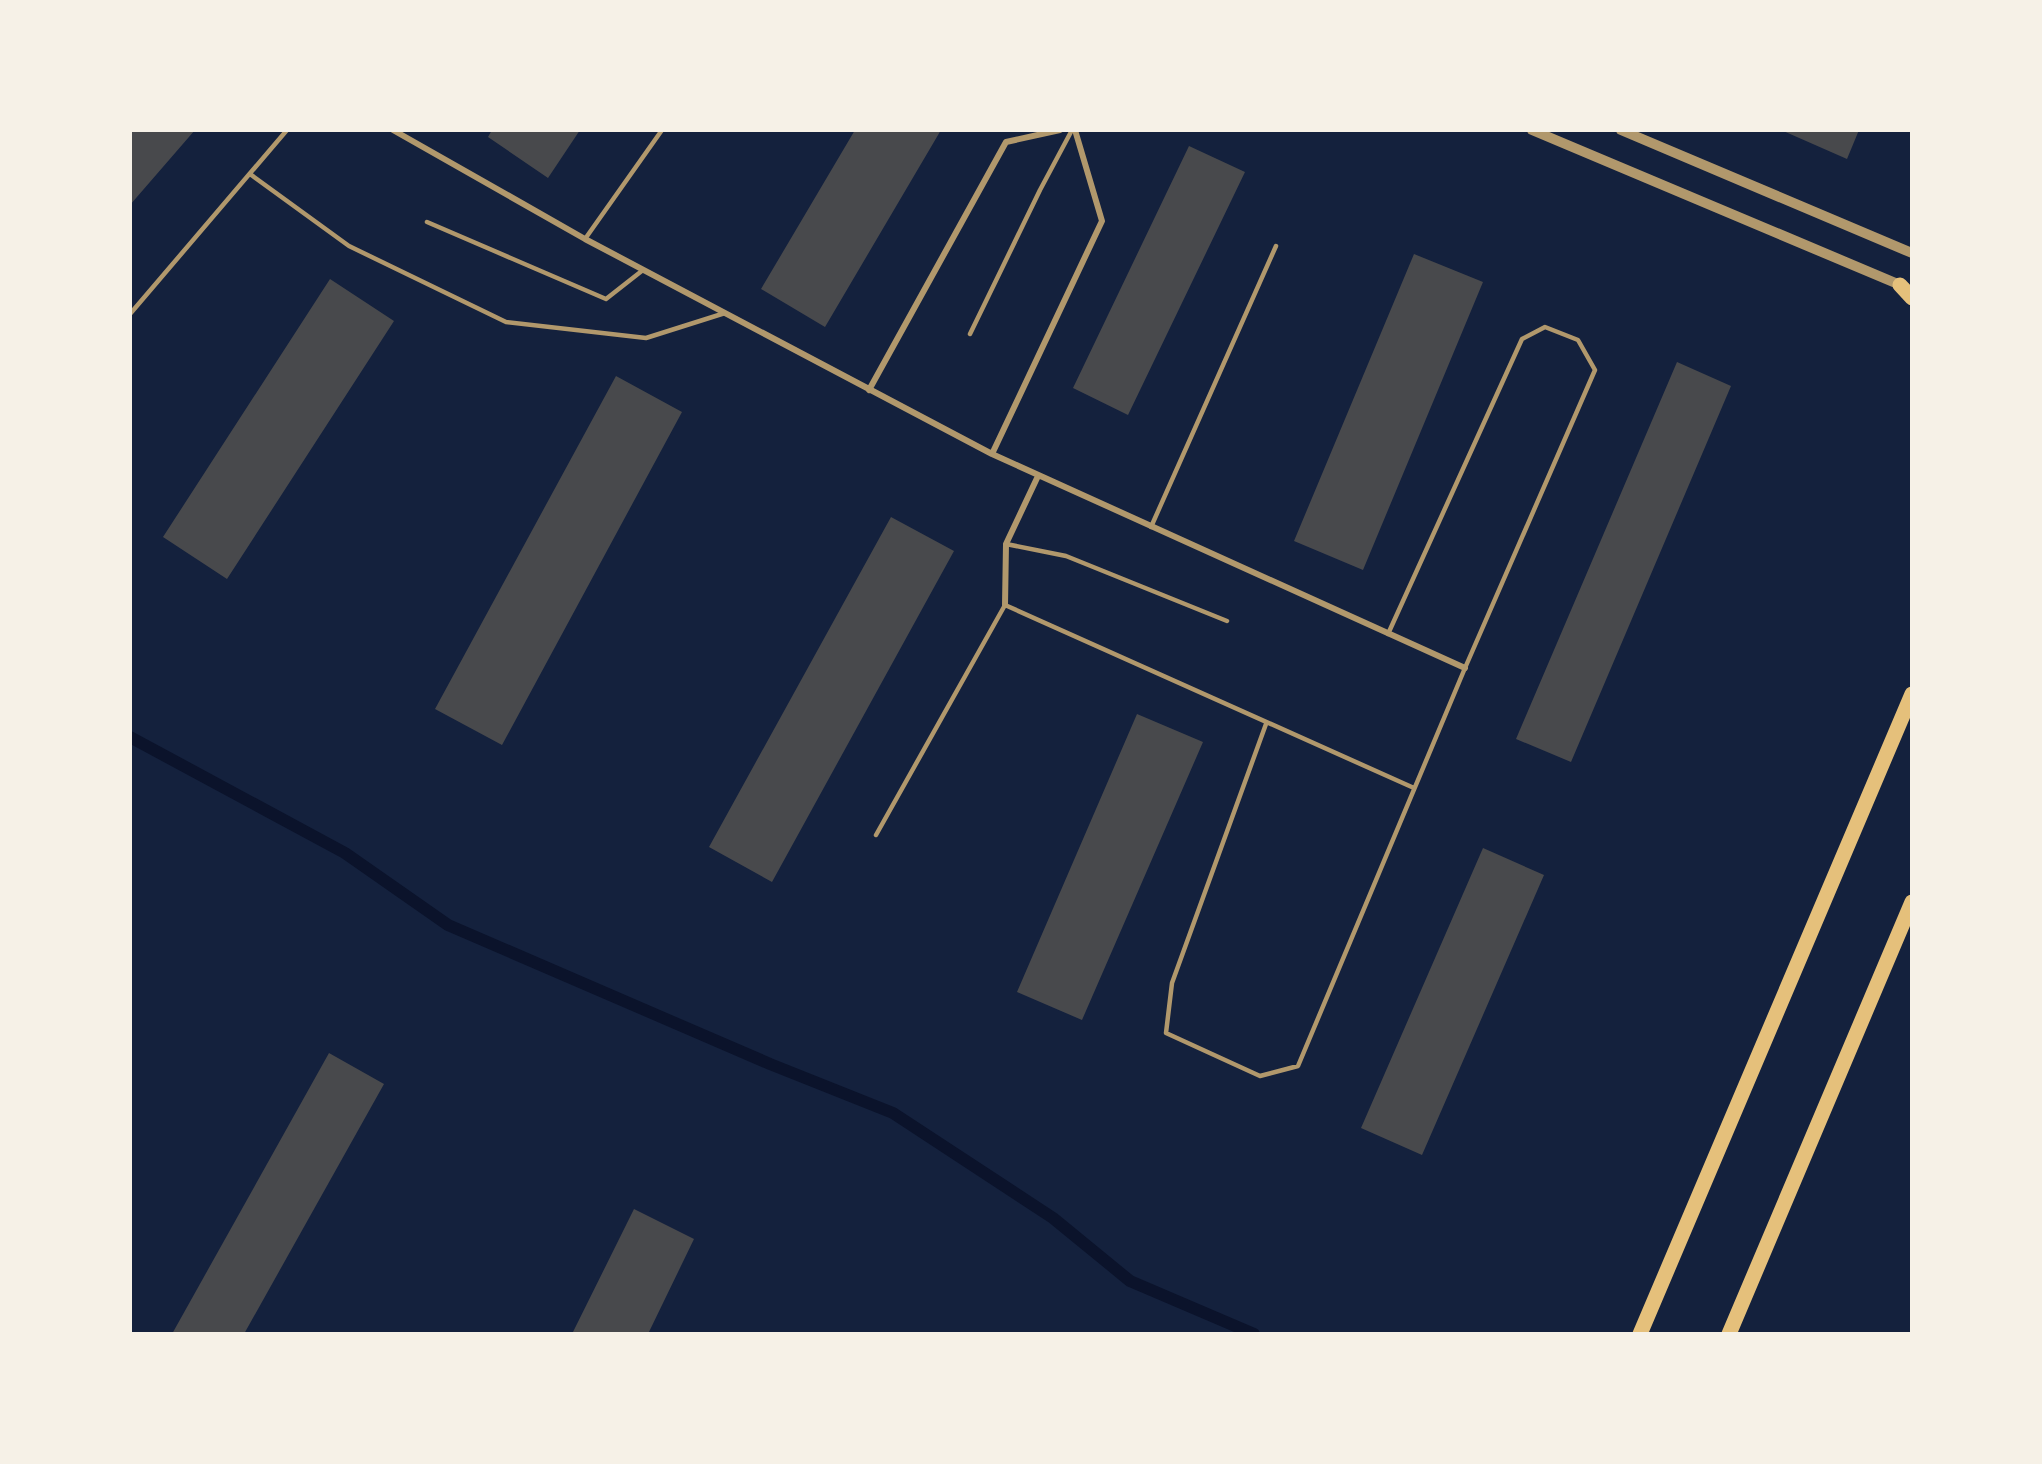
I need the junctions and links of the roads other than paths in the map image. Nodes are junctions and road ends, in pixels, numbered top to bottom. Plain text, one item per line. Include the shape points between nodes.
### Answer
1 (287, 130) edge
2 (393, 130) edge
3 (662, 130) edge
4 (1060, 130) edge
5 (1074, 130) edge
6 (1532, 130) edge
7 (1621, 130) edge
8 (250, 174) junction
9 (427, 222) dead end
10 (585, 239) junction
11 (1276, 246) dead end
12 (1911, 253) edge
13 (643, 270) junction
14 (1906, 287) edge
15 (1911, 298) edge
16 (725, 313) junction
17 (130, 314) edge
18 (970, 334) dead end
19 (869, 390) junction
20 (992, 454) junction
21 (1038, 476) junction
22 (1151, 527) junction
23 (1006, 544) junction
24 (1005, 605) junction
25 (1227, 621) dead end
26 (1388, 634) junction
27 (1465, 668) junction
28 (1911, 694) edge
29 (1266, 724) junction
30 (1414, 788) junction
31 (876, 835) dead end
32 (1911, 903) edge
33 (1640, 1334) edge
34 (1729, 1334) edge

1 - 8 lane
2 - 10 street
3 - 10 lane
4 - 19 street via 1006,142
5 - 18 lane via 1040,190
5 - 20 street via 1102,222
6 - 14 street
7 - 12 street
8 - 16 lane via 349,246 506,322 646,338
8 - 17 lane
9 - 13 lane via 606,299
10 - 13 street
11 - 22 lane
13 - 16 street
14 - 15 main road
16 - 19 street
19 - 20 street
20 - 21 street
21 - 22 street
21 - 23 street
22 - 26 street
23 - 24 street
23 - 25 lane via 1066,556
24 - 29 lane
24 - 31 lane
26 - 27 street
26 - 27 lane via 1522,339 1545,327 1578,340 1595,370
27 - 30 lane
28 - 33 main road
29 - 30 lane
29 - 30 lane via 1172,983 1166,1033 1260,1076 1298,1066
32 - 34 main road

